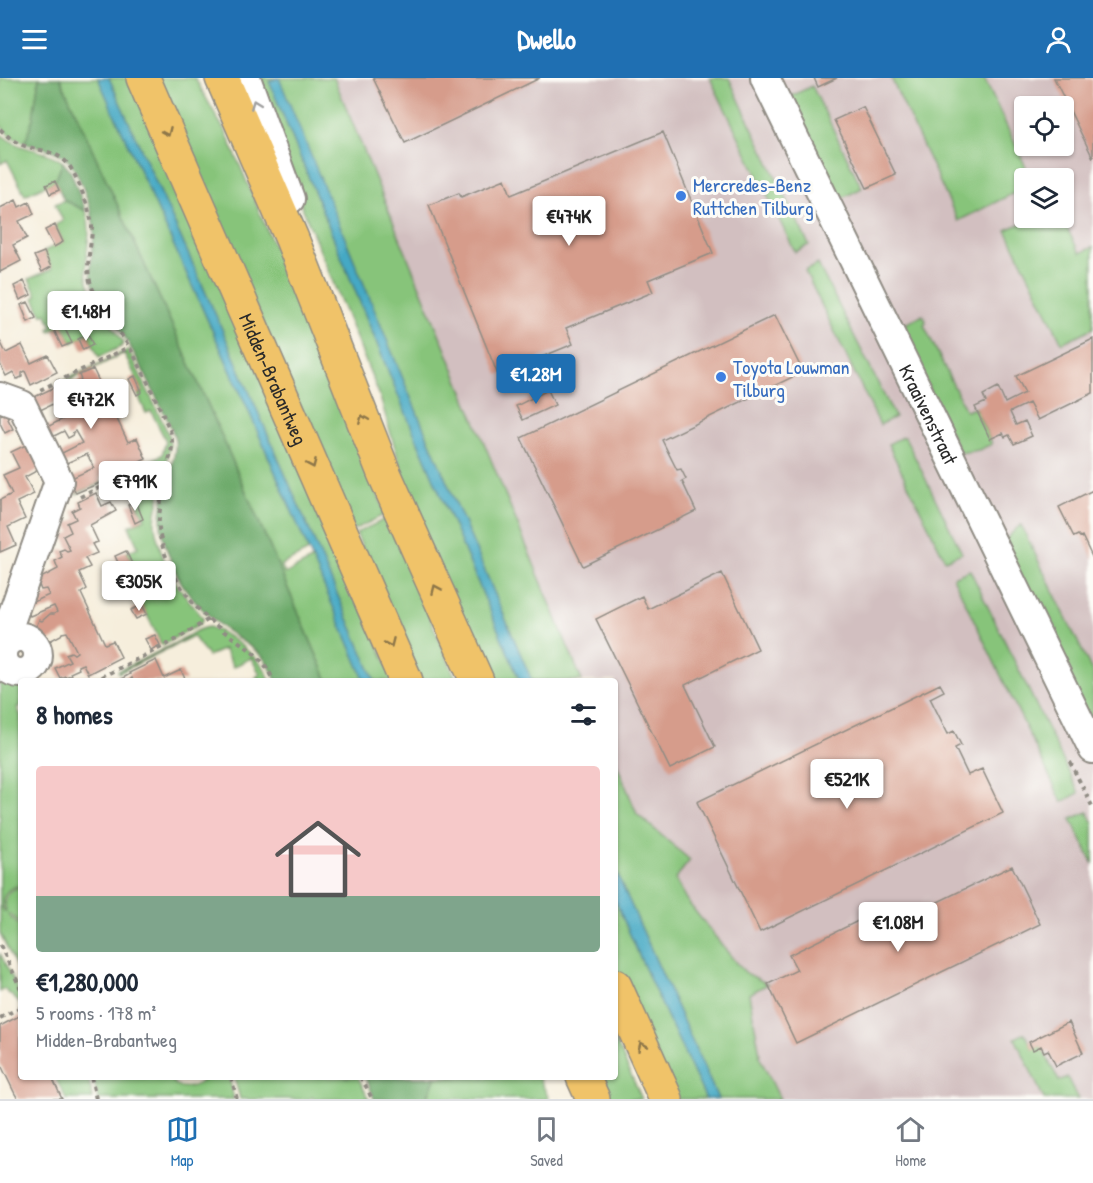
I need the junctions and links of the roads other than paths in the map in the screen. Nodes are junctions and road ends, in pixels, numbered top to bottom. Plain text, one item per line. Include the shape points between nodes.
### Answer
1 (143, 78) edge
2 (222, 78) edge
3 (246, 78) edge
4 (765, 78) edge
5 (291, 239) junction
6 (11, 401) edge
7 (25, 669) edge
8 (405, 678) edge
9 (476, 678) edge
10 (1093, 749) edge
11 (618, 993) edge
12 (584, 1080) edge
13 (593, 1099) edge
14 (666, 1099) edge

1 -> 8 main road, Midden-Brabantweg
2 - 5 main road
5 -> 3 street via 293,206
4 - 10 street, Kraaivenstraat
9 -> 5 main road via 384,474
6 - 7 street via 59,482 8,628
14 -> 11 main road
12 - 13 main road

